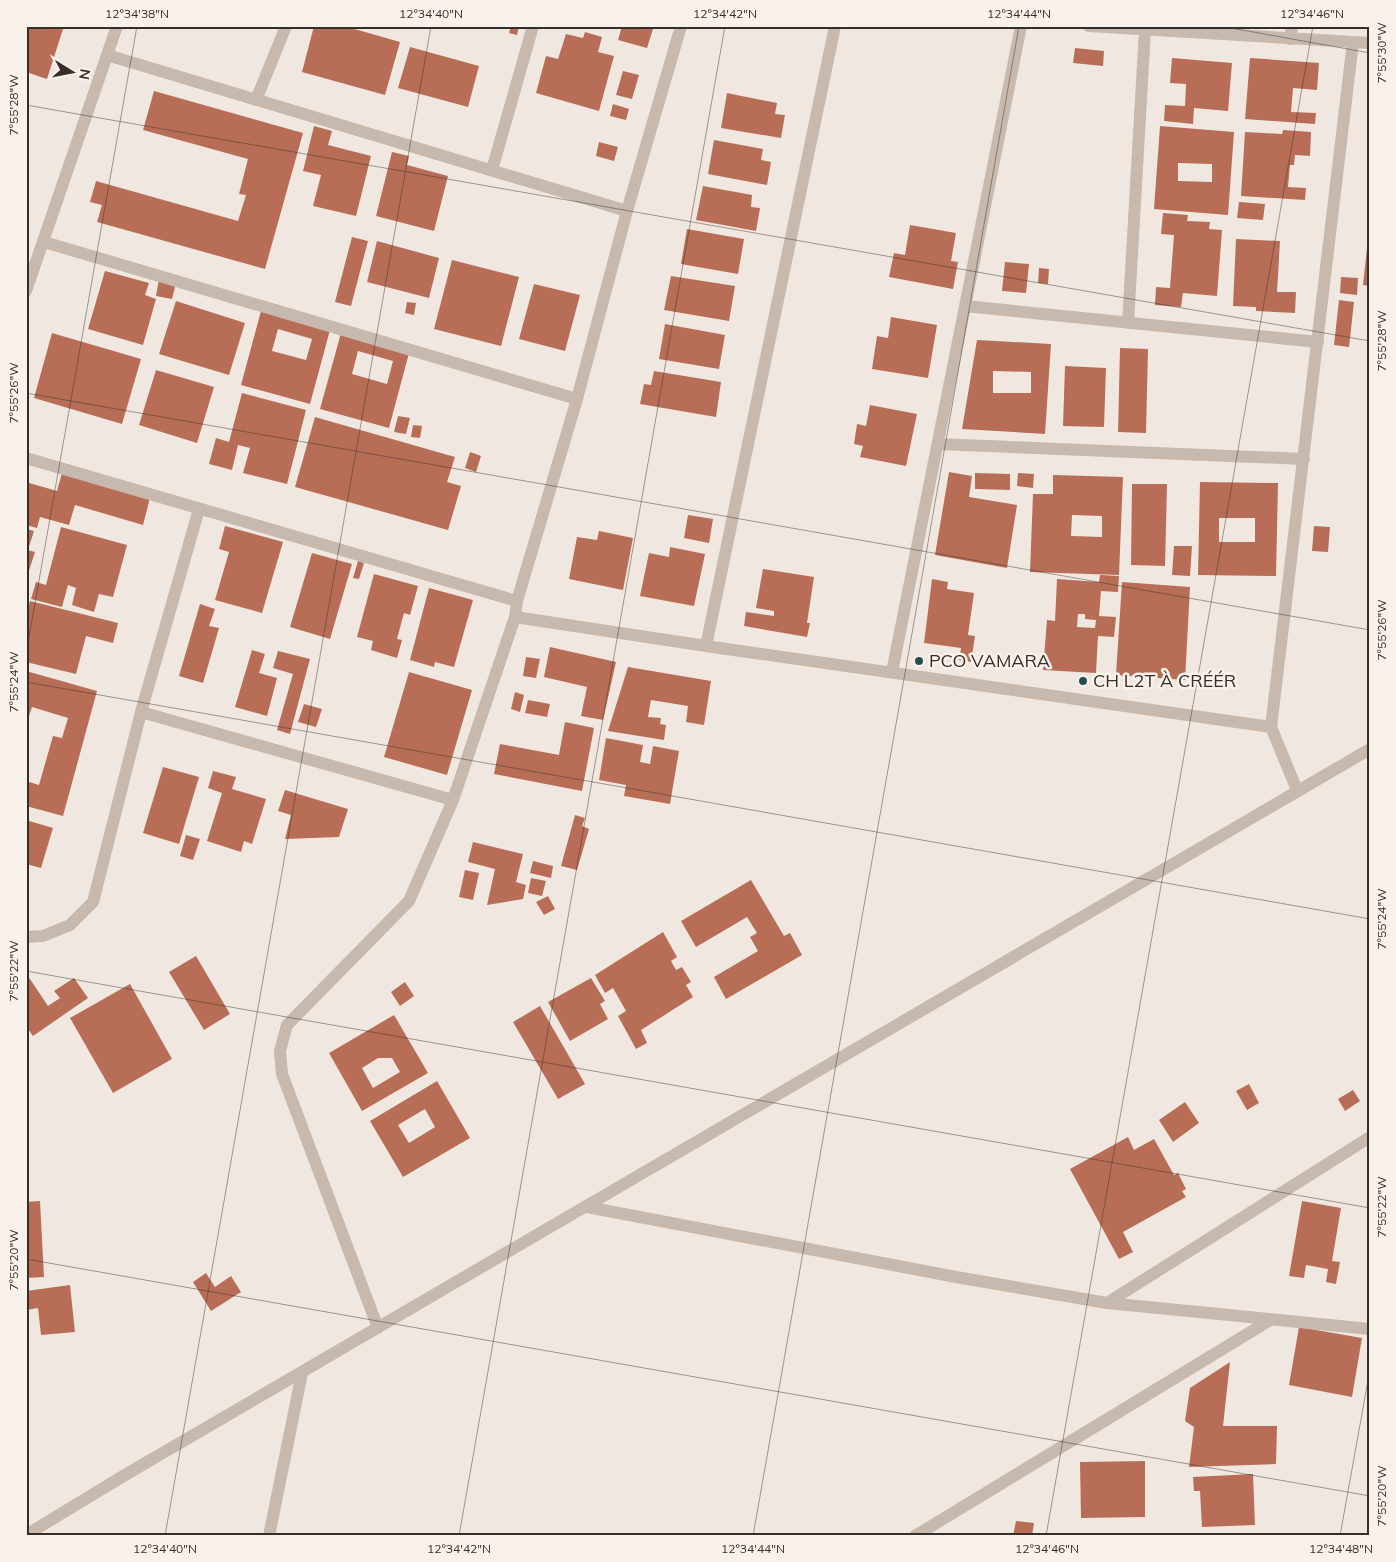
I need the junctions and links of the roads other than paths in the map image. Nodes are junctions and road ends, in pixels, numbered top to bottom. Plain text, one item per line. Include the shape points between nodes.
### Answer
1 (117, 26) edge
2 (286, 26) edge
3 (533, 26) edge
4 (682, 26) edge
5 (835, 26) edge
6 (1021, 26) edge
7 (1089, 26) edge
8 (1145, 30) junction
9 (1291, 32) edge
10 (1353, 42) junction
11 (1370, 44) edge
12 (108, 55) junction
13 (256, 100) junction
14 (492, 170) junction
15 (627, 211) junction
16 (44, 242) junction
17 (26, 291) edge
18 (965, 306) junction
19 (1128, 322) junction
20 (1318, 342) junction
21 (577, 399) junction
22 (938, 444) junction
23 (26, 458) edge
24 (1304, 460) junction
25 (199, 509) junction
26 (517, 601) junction
27 (515, 616) junction
28 (706, 646) junction
29 (892, 672) junction
30 (141, 712) junction
31 (1271, 727) junction
32 (1370, 749) edge
33 (1297, 790) junction
34 (453, 800) junction
35 (26, 937) edge
36 (1370, 1137) edge
37 (587, 1207) junction
38 (1107, 1302) junction
39 (1272, 1319) junction
40 (378, 1328) junction
41 (1370, 1329) edge
42 (302, 1372) junction
43 (26, 1535) edge
44 (269, 1536) edge
45 (915, 1536) edge

1 - 12 street
2 - 13 street
3 - 14 street
4 - 15 street
5 - 28 street
6 - 18 street
7 - 8 street
8 - 9 street
8 - 19 street
9 - 10 street
10 - 11 street
10 - 20 street
12 - 13 street
12 - 16 street
13 - 14 street
14 - 15 street
15 - 21 street
16 - 17 street
16 - 21 street
18 - 19 street
18 - 22 street
19 - 20 street
20 - 24 street
21 - 26 street
22 - 24 street
22 - 29 street
23 - 25 street
24 - 31 street
25 - 26 street
25 - 30 street
26 - 27 street
27 - 28 street
27 - 34 street
28 - 29 street
29 - 31 street
30 - 34 street
30 - 35 street via 93,902 70,925 43,936
31 - 33 street
32 - 33 street
33 - 37 street
34 - 40 street via 409,901 287,1025 280,1051 282,1074
36 - 38 street
37 - 38 street via 956,1277
37 - 40 street
38 - 39 street
39 - 41 street
39 - 45 street
40 - 42 street
42 - 43 street
42 - 44 street

